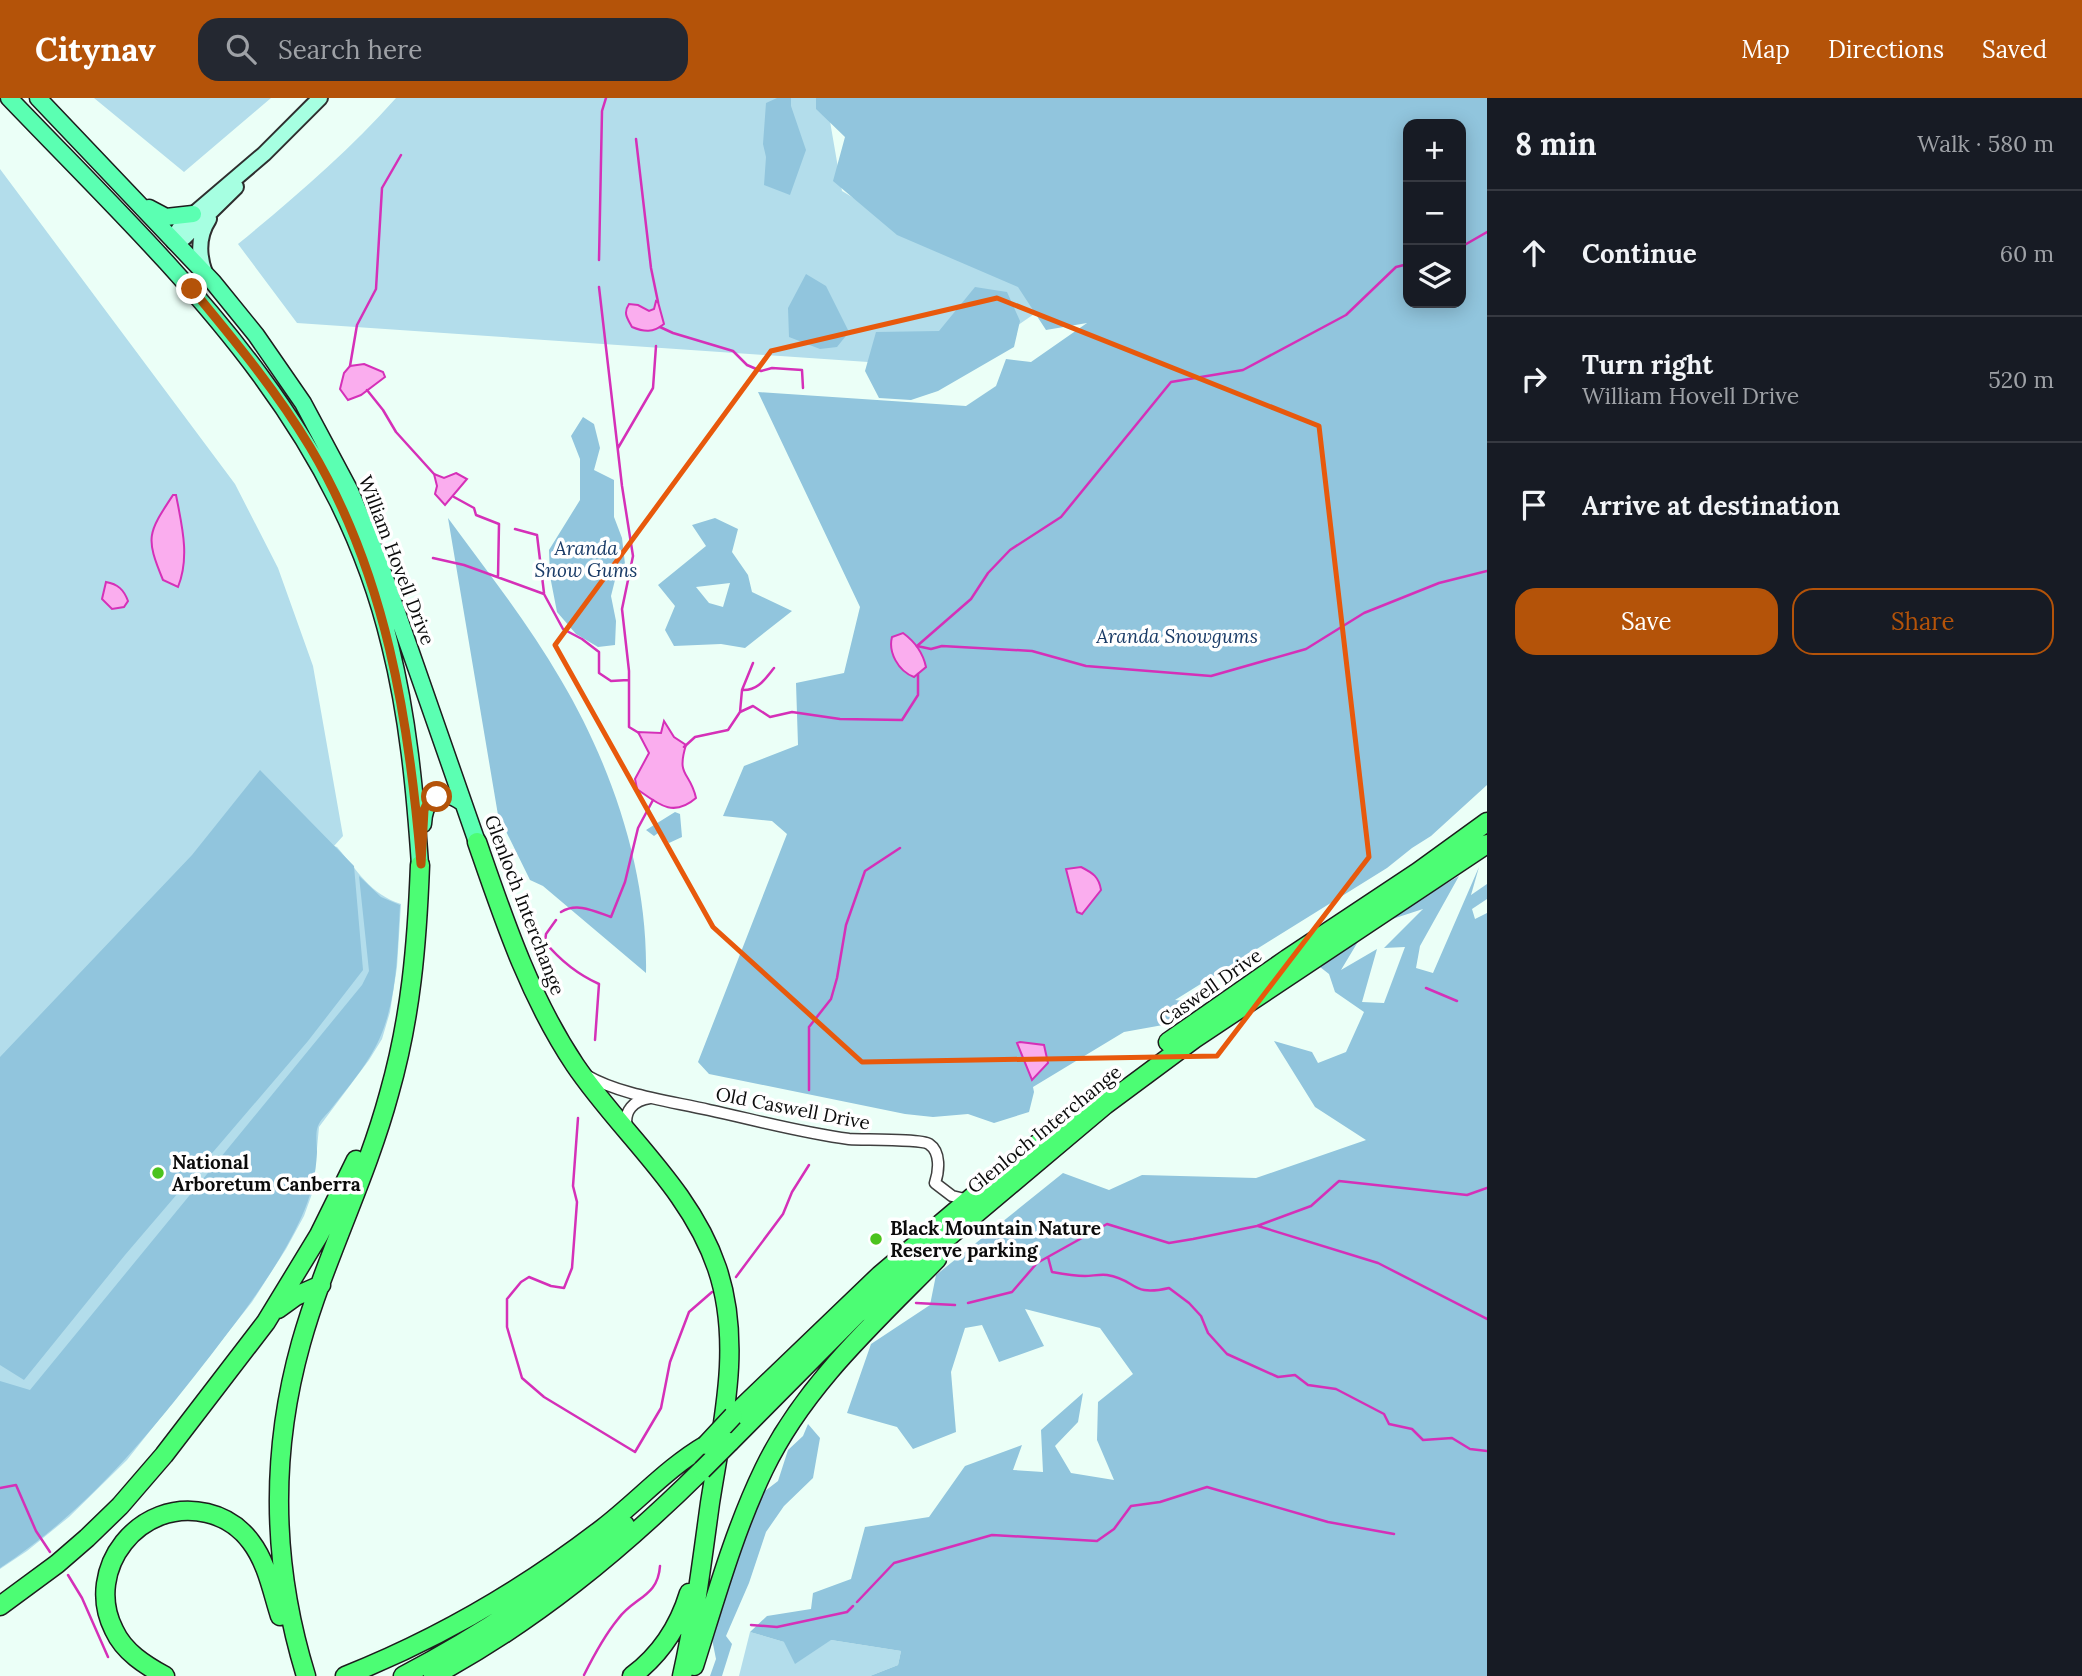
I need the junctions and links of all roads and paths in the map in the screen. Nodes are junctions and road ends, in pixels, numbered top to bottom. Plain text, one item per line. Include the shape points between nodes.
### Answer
1 (9, 98) edge
2 (38, 98) edge
3 (320, 98) edge
4 (264, 154) junction
5 (138, 202) junction
6 (221, 204) junction
7 (193, 214) junction
8 (174, 242) junction
9 (152, 247) junction
10 (205, 273) junction
11 (274, 393) junction
12 (463, 803) junction
13 (1487, 822) edge
14 (477, 842) joint
15 (1487, 844) edge
16 (421, 864) junction
17 (415, 969) junction
18 (1257, 997) joint
19 (577, 1068) junction
20 (654, 1098) junction
21 (630, 1134) junction
22 (1056, 1146) junction
23 (969, 1200) junction
24 (321, 1285) junction
25 (266, 1322) junction
26 (706, 1445) junction
27 (708, 1522) junction
28 (0, 1606) edge
29 (165, 1676) edge
30 (299, 1676) edge
31 (306, 1676) edge
32 (345, 1676) edge
33 (403, 1676) edge
34 (433, 1676) edge
35 (632, 1676) edge
36 (682, 1676) edge
37 (691, 1676) edge

1 - 9 main road, William Hovell Drive
2 - 5 main road, William Hovell Drive
3 - 4 main road
4 - 6 main road
4 - 7 main road
5 - 7 main road via 166,217
5 - 8 main road, William Hovell Drive
6 - 8 main road
6 - 10 main road via 201,233
7 - 8 main road via 178,229
8 - 9 main road via 164,250
8 - 10 main road, William Hovell Drive
8 - 11 main road via 176,256 262,363
9 - 11 main road, William Hovell Drive via 239,345
10 - 12 main road, William Hovell Drive via 287,378 341,474 378,558
11 - 16 main road, William Hovell Drive via 332,488 390,643 405,720
12 - 14 main road, Glenloch Interchange
12 - 16 main road via 447,796 428,802 423,813
13 - 23 highway, Caswell Drive via 1189,1027
14 - 19 highway, Glenloch Interchange via 536,999
15 - 18 highway, Caswell Drive
16 - 17 highway
17 - 24 highway via 389,1096
17 - 25 highway via 387,1075 357,1157 319,1235
18 - 22 highway, Glenloch Interchange via 1154,1068
19 - 20 street, Old Caswell Drive via 604,1084
19 - 21 highway, Glenloch Interchange
20 - 21 street via 631,1107 625,1119
20 - 23 street, Old Caswell Drive via 833,1136 926,1143 938,1159 935,1183 952,1196
21 - 27 highway, Glenloch Interchange via 693,1215 713,1255 725,1296 730,1365
22 - 34 highway, Glenloch Interchange, bridge via 858,1313 659,1513 574,1585
22 - 37 highway via 867,1330 802,1406 764,1468 739,1527
23 - 26 highway, Glenloch Interchange, bridge via 852,1301
24 - 25 highway via 291,1299
24 - 31 highway via 290,1384 278,1471 282,1570
25 - 28 highway via 120,1506 57,1564
26 - 32 highway via 684,1458 604,1527 516,1589 418,1645
26 - 33 highway, Glenloch Interchange via 645,1507 570,1571 482,1632
27 - 35 highway via 681,1616 660,1649
27 - 36 highway, Glenloch Interchange
29 - 30 highway via 121,1643 108,1618 104,1595 110,1567 127,1538 148,1521 182,1511 221,1518 251,1542 268,1577

